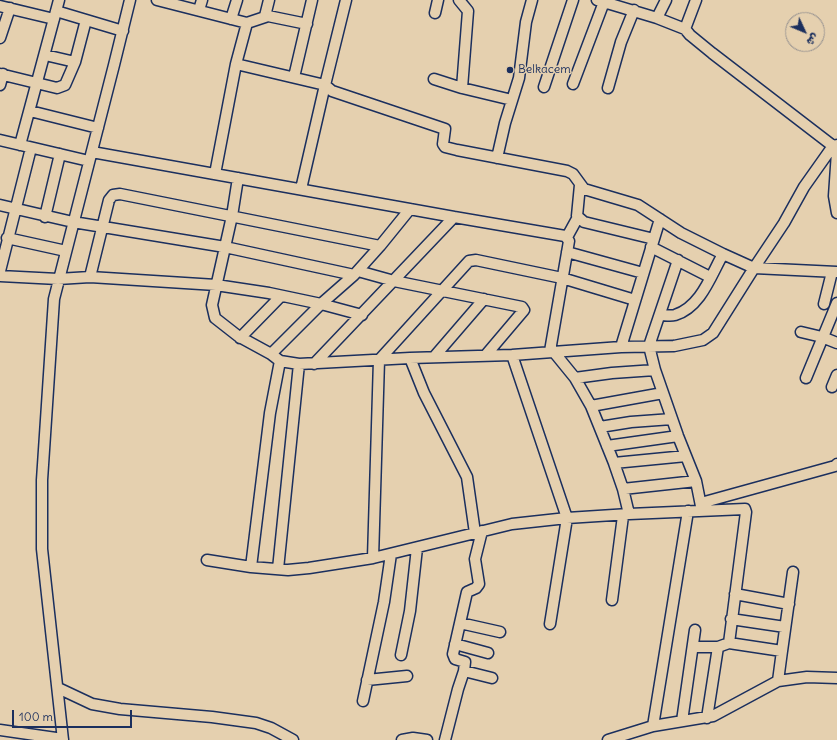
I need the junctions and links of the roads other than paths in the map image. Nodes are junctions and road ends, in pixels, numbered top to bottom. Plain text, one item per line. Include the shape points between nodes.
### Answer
1 (59, 0) edge
2 (130, 0) edge
3 (157, 0) edge
4 (236, 0) edge
5 (270, 0) edge
6 (312, 0) edge
7 (346, 0) edge
8 (438, 0) edge
9 (459, 0) edge
10 (532, 0) edge
11 (573, 0) edge
12 (666, 0) edge
13 (696, 0) edge
14 (600, 1) edge
15 (201, 5) edge
16 (5, 7) edge
17 (633, 7) edge
18 (435, 13) dead end
19 (55, 15) junction
20 (265, 16) junction
21 (658, 18) junction
22 (232, 19) junction
23 (86, 20) junction
24 (246, 23) junction
25 (306, 24) junction
26 (685, 29) junction
27 (122, 31) junction
28 (0, 38) edge
29 (45, 55) junction
30 (75, 62) junction
31 (236, 64) junction
32 (1, 74) edge
33 (294, 78) junction
34 (434, 79) dead end
35 (37, 84) junction
36 (573, 84) dead end
37 (325, 85) junction
38 (0, 86) edge
39 (544, 87) dead end
40 (462, 88) junction
41 (608, 88) dead end
42 (512, 100) junction
43 (30, 111) junction
44 (98, 128) junction
45 (0, 140) edge
46 (20, 145) junction
47 (31, 148) junction
48 (836, 148) edge
49 (60, 154) junction
50 (90, 157) junction
51 (497, 158) junction
52 (215, 174) junction
53 (238, 178) junction
54 (580, 185) junction
55 (836, 187) edge
56 (301, 190) junction
57 (0, 205) edge
58 (14, 209) junction
59 (410, 209) junction
60 (836, 210) edge
61 (232, 216) junction
62 (45, 217) junction
63 (454, 217) junction
64 (578, 218) junction
65 (660, 219) junction
66 (73, 222) junction
67 (102, 228) junction
68 (567, 237) junction
69 (8, 238) junction
70 (652, 243) junction
71 (380, 246) junction
72 (225, 247) junction
73 (66, 251) junction
74 (567, 252) junction
75 (723, 254) junction
76 (678, 260) junction
77 (754, 268) junction
78 (0, 271) edge
79 (834, 272) edge
80 (356, 273) junction
81 (643, 273) junction
82 (0, 276) edge
83 (90, 277) junction
84 (710, 277) junction
85 (562, 278) junction
86 (58, 279) junction
87 (394, 282) junction
88 (216, 285) junction
89 (442, 291) junction
90 (281, 296) junction
91 (484, 299) junction
92 (635, 300) junction
93 (837, 303) edge
94 (321, 304) junction
95 (824, 304) dead end
96 (362, 315) junction
97 (660, 316) junction
98 (801, 332) dead end
99 (822, 337) junction
100 (240, 338) junction
101 (837, 343) edge
102 (649, 346) junction
103 (621, 347) junction
104 (551, 351) junction
105 (271, 354) junction
106 (512, 355) junction
107 (485, 356) junction
108 (434, 357) junction
109 (410, 358) junction
110 (379, 360) junction
111 (280, 361) junction
112 (299, 364) junction
113 (314, 364) junction
114 (655, 370) junction
115 (837, 375) edge
116 (575, 378) junction
117 (806, 378) dead end
118 (832, 387) dead end
119 (663, 392) junction
120 (591, 406) junction
121 (672, 419) junction
122 (600, 427) junction
123 (678, 436) junction
124 (606, 446) junction
125 (686, 456) junction
126 (614, 463) junction
127 (837, 464) edge
128 (696, 482) junction
129 (623, 489) junction
130 (702, 507) junction
131 (688, 511) junction
132 (626, 515) junction
133 (567, 518) junction
134 (478, 532) junction
135 (416, 548) junction
136 (391, 554) junction
137 (373, 558) junction
138 (207, 560) dead end
139 (251, 567) junction
140 (278, 569) junction
141 (793, 572) dead end
142 (735, 594) junction
143 (612, 600) dead end
144 (789, 604) junction
145 (732, 619) junction
146 (460, 623) junction
147 (550, 624) dead end
148 (785, 627) junction
149 (695, 630) dead end
150 (500, 632) dead end
151 (729, 643) junction
152 (455, 644) junction
153 (693, 646) junction
154 (718, 647) junction
155 (782, 651) junction
156 (488, 653) dead end
157 (401, 655) dead end
158 (464, 671) junction
159 (407, 676) dead end
160 (492, 678) dead end
161 (837, 678) edge
162 (367, 680) junction
163 (778, 682) junction
164 (58, 688) junction
165 (363, 700) dead end
166 (708, 718) junction
167 (682, 721) junction
168 (653, 726) junction
169 (0, 730) edge
170 (63, 740) edge
171 (293, 740) edge
172 (402, 740) edge
173 (427, 740) edge
174 (445, 740) edge
175 (608, 740) edge

1 - 19 street
2 - 27 street
3 - 15 street
4 - 22 street
5 - 20 street
6 - 25 street
7 - 37 street
8 - 18 street
9 - 40 street via 468,12
10 - 42 street via 526,22 519,78
11 - 39 street
12 - 21 street
13 - 26 street
14 - 17 street
14 - 36 street
15 - 22 street
16 - 19 street
16 - 28 street
17 - 21 street
17 - 41 street
19 - 23 street
19 - 29 street
20 - 24 street
20 - 25 street
21 - 26 street
22 - 24 street
23 - 27 street
23 - 30 street
24 - 31 street
25 - 33 street
26 - 48 street via 718,58
27 - 44 street
29 - 30 street
29 - 35 street
30 - 35 street via 65,85 57,88
31 - 33 street
31 - 52 street
32 - 35 street
32 - 38 street
33 - 37 street
34 - 40 street
35 - 43 street
37 - 51 street via 332,92 445,129 445,147
37 - 56 street
40 - 42 street
42 - 51 street
43 - 44 street
43 - 46 street
44 - 50 street
45 - 46 street
46 - 47 street
47 - 49 street
47 - 58 street
48 - 55 street
48 - 77 street via 815,170
49 - 50 street
49 - 62 street
50 - 52 street
50 - 66 street
51 - 54 street via 567,171 573,174
52 - 53 street
53 - 56 street
53 - 61 street
54 - 64 street
54 - 65 street via 584,189 638,205
55 - 60 street
56 - 59 street
57 - 58 street
58 - 62 street
58 - 69 street
59 - 63 street
59 - 71 street
61 - 67 street via 120,194 113,195 109,200
61 - 71 street
61 - 72 street
62 - 66 street
63 - 68 street
63 - 87 street
64 - 68 street
64 - 70 street
65 - 70 street
65 - 75 street via 681,233
66 - 67 street
66 - 73 street
67 - 72 street
67 - 83 street
68 - 74 street
69 - 73 street
69 - 78 street
70 - 76 street
70 - 81 street
71 - 80 street
72 - 80 street
72 - 88 street
73 - 86 street
74 - 81 street
74 - 85 street
75 - 77 street
75 - 84 street
76 - 84 street
76 - 97 street
77 - 79 street
77 - 102 street via 709,337 674,346
79 - 95 street
80 - 87 street
80 - 94 street
81 - 92 street
82 - 86 street
83 - 86 street
83 - 88 street
84 - 97 street via 697,300 689,308 675,315
85 - 89 street via 476,260 469,262
85 - 92 street
85 - 104 street
86 - 164 street via 54,299 42,499 42,549
87 - 89 street
87 - 96 street
88 - 90 street
88 - 100 street via 212,305 215,318
89 - 91 street
89 - 110 street
90 - 94 street
90 - 100 street
91 - 107 street via 522,306 524,310
91 - 108 street
92 - 103 street
93 - 99 street
94 - 96 street
94 - 105 street
96 - 113 street
97 - 102 street
98 - 99 street
99 - 101 street
99 - 117 street
100 - 105 street
102 - 103 street
102 - 114 street
103 - 104 street
104 - 106 street
104 - 116 street
105 - 111 street
106 - 107 street
106 - 133 street
107 - 108 street
108 - 109 street
109 - 110 street
109 - 134 street via 424,393 467,477
110 - 113 street
110 - 137 street
111 - 112 street
111 - 139 street via 270,413
112 - 113 street
112 - 140 street
114 - 116 street
114 - 119 street
115 - 118 street
116 - 120 street
119 - 120 street
119 - 121 street
120 - 122 street
121 - 122 street
121 - 123 street
122 - 124 street
123 - 124 street
123 - 125 street
124 - 126 street
125 - 126 street
125 - 128 street
126 - 129 street
127 - 130 street
128 - 129 street
128 - 130 street
129 - 132 street
130 - 131 street
130 - 142 street via 746,511
131 - 132 street
131 - 168 street
132 - 133 street
132 - 143 street
133 - 134 street via 512,524
133 - 147 street
134 - 135 street
134 - 146 street via 475,559 478,584 476,588 467,592
135 - 136 street
135 - 157 street via 410,611
136 - 137 street
136 - 162 street via 384,602
137 - 140 street via 309,568
138 - 139 street
139 - 140 street
141 - 144 street
142 - 144 street
142 - 145 street
144 - 148 street
145 - 148 street
145 - 151 street
146 - 150 street
146 - 152 street
148 - 155 street
149 - 153 street
151 - 154 street
151 - 155 street
152 - 156 street
152 - 158 street via 453,654 465,662
153 - 154 street
153 - 167 street
154 - 166 street
155 - 163 street
158 - 160 street
158 - 174 street
159 - 162 street
161 - 163 street via 807,677
162 - 165 street
163 - 166 street
164 - 170 street
164 - 171 street via 92,704 120,709 256,723
166 - 167 street
167 - 168 street
168 - 175 street
169 - 170 street
172 - 173 street

